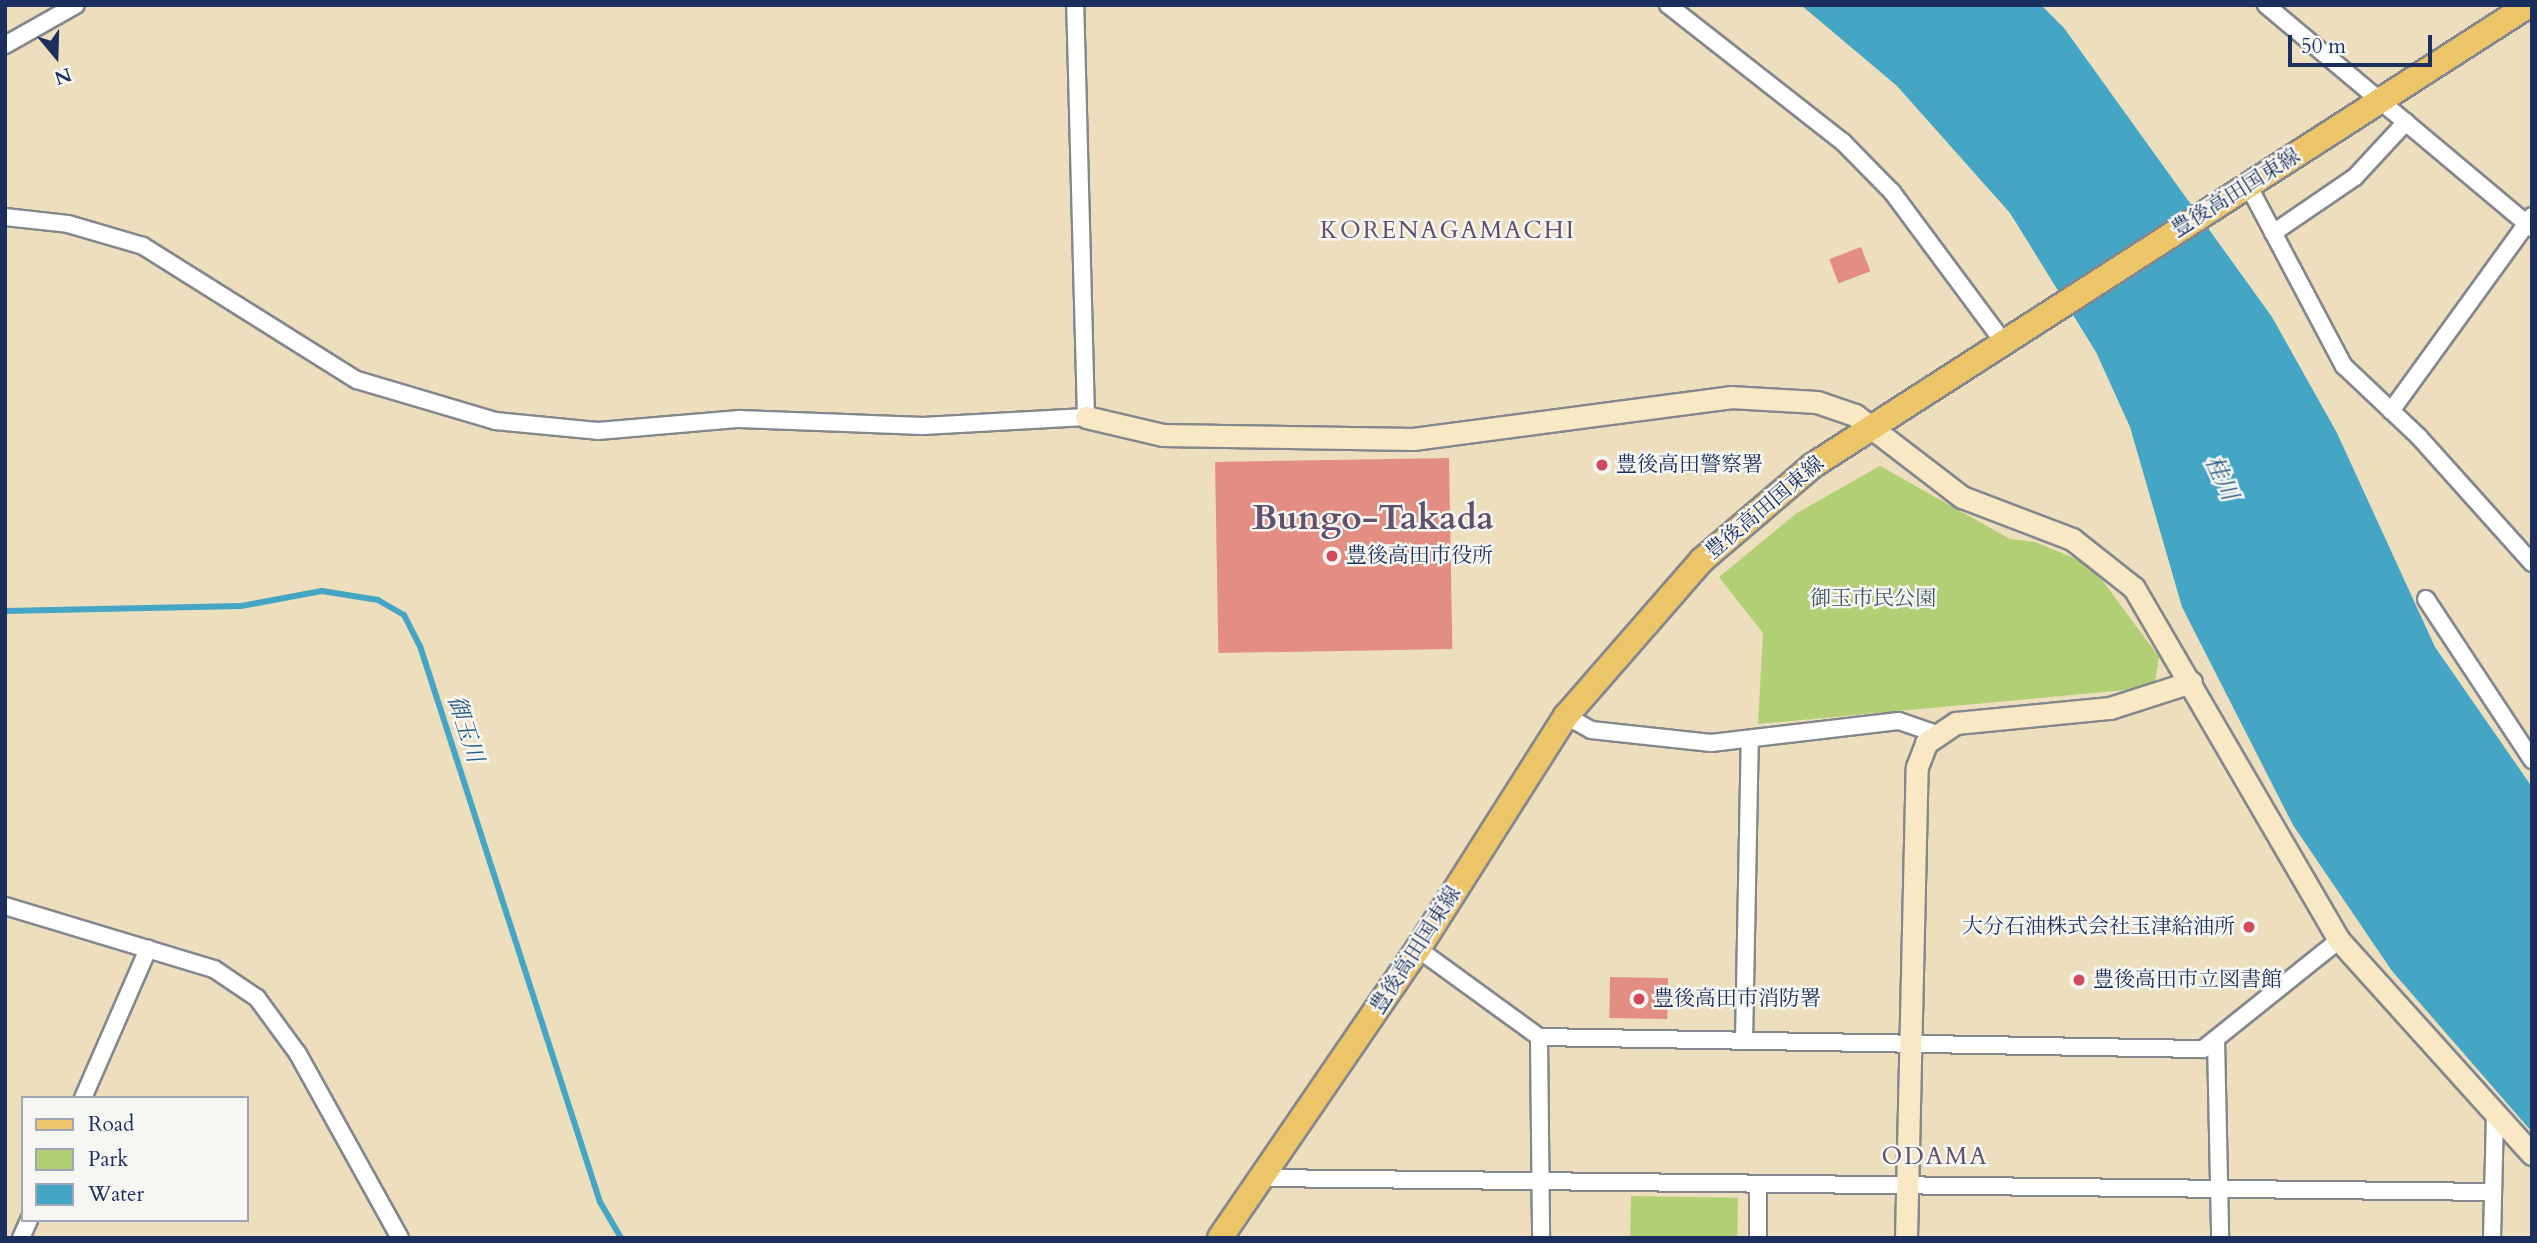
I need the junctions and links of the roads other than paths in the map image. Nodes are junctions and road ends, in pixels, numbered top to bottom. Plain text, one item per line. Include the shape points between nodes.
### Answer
1 (76, 5) edge
2 (1075, 5) edge
3 (1668, 5) edge
4 (2266, 5) edge
5 (2529, 5) edge
6 (5, 45) edge
7 (2382, 102) junction
8 (2406, 122) junction
9 (2248, 185) junction
10 (5, 217) edge
11 (2529, 221) edge
12 (2273, 233) junction
13 (2004, 343) junction
14 (2391, 411) junction
15 (1086, 417) junction
16 (1874, 426) junction
17 (2532, 563) edge
18 (2427, 599) dead end
19 (2191, 682) junction
20 (1566, 716) junction
21 (1933, 733) junction
22 (1750, 742) junction
23 (2532, 760) edge
24 (5, 906) edge
25 (2339, 940) junction
26 (148, 949) junction
27 (1418, 949) junction
28 (1539, 1037) junction
29 (2216, 1039) junction
30 (1744, 1041) junction
31 (1916, 1041) junction
32 (84, 1096) edge
33 (2495, 1118) junction
34 (2532, 1154) edge
35 (1262, 1178) junction
36 (1540, 1180) junction
37 (1758, 1187) junction
38 (1906, 1190) junction
39 (2219, 1191) junction
40 (2493, 1192) junction
41 (400, 1238) edge
42 (1220, 1238) edge
43 (1541, 1238) edge
44 (1758, 1238) edge
45 (1906, 1238) edge
46 (2220, 1238) edge
47 (2492, 1238) edge

1 - 6 street
2 - 15 street
3 - 13 street via 1752,68 1882,182
4 - 7 street
5 - 7 main road, 豊後高田国東線
7 - 8 street
7 - 9 main road, 豊後高田国東線
8 - 11 street
8 - 12 street via 2355,177
9 - 12 street
9 - 13 main road, 豊後高田国東線
10 - 15 street via 68,223 143,246 358,380 483,419 598,431 739,419 923,426
11 - 14 street
12 - 14 street via 2344,366
13 - 16 main road, 豊後高田国東線
14 - 17 street
15 - 16 street via 1163,435 1413,439 1730,397 1817,402
16 - 19 street via 1962,497 2093,551 2155,616
16 - 20 main road, 豊後高田国東線 via 1812,466 1702,560
18 - 23 street
19 - 21 street via 2139,703 1970,719
19 - 25 street
20 - 22 street via 1591,730
20 - 27 main road, 豊後高田国東線
21 - 22 street via 1899,721
21 - 31 street via 1917,767
22 - 30 street
24 - 26 street
25 - 29 street
25 - 33 street
26 - 32 street
26 - 41 street via 214,969 257,998 298,1054
27 - 28 street
27 - 35 main road, 豊後高田国東線
28 - 30 street
28 - 36 street
29 - 31 street via 2203,1049
29 - 39 street
30 - 31 street
31 - 38 street
33 - 34 street
33 - 40 street
35 - 36 street
35 - 42 main road, 豊後高田国東線
36 - 37 street
36 - 43 street
37 - 38 street
37 - 44 street
38 - 39 street
38 - 45 street
39 - 40 street
39 - 46 street
40 - 47 street

